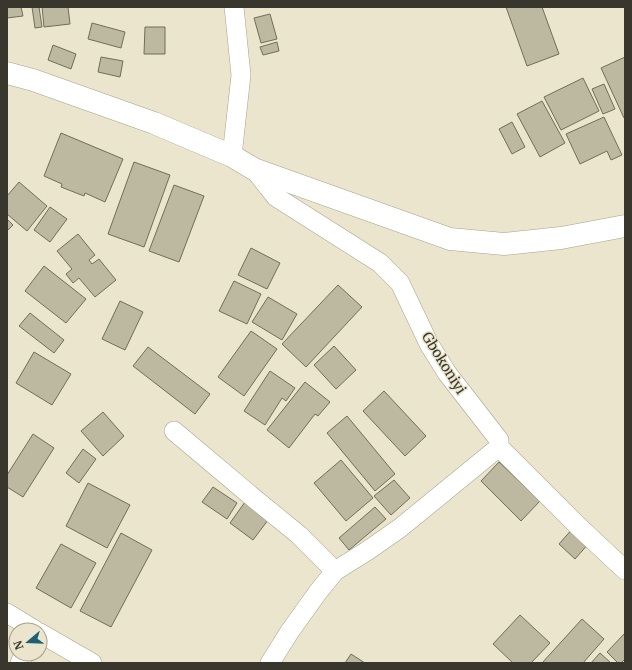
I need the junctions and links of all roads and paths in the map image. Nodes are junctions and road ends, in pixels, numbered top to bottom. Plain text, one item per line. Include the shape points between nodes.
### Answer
1 (234, 7) edge
2 (7, 73) edge
3 (232, 156) junction
4 (254, 169) junction
5 (624, 227) edge
6 (174, 431) dead end
7 (499, 447) junction
8 (625, 570) edge
9 (335, 571) junction
10 (7, 613) edge
11 (22, 622) edge
12 (48, 638) edge
13 (92, 663) edge
14 (270, 663) edge

1 - 3 street via 241,75
2 - 3 main road via 154,123
3 - 4 main road
4 - 5 main road via 450,239 504,244 561,238
4 - 7 street, Gbokoniyi via 276,197 380,263 400,283 429,344 447,373 499,440
6 - 9 street via 299,535
7 - 8 street, Gbokoniyi
7 - 9 street via 400,528
9 - 14 street via 290,631
10 - 11 street
12 - 13 street

